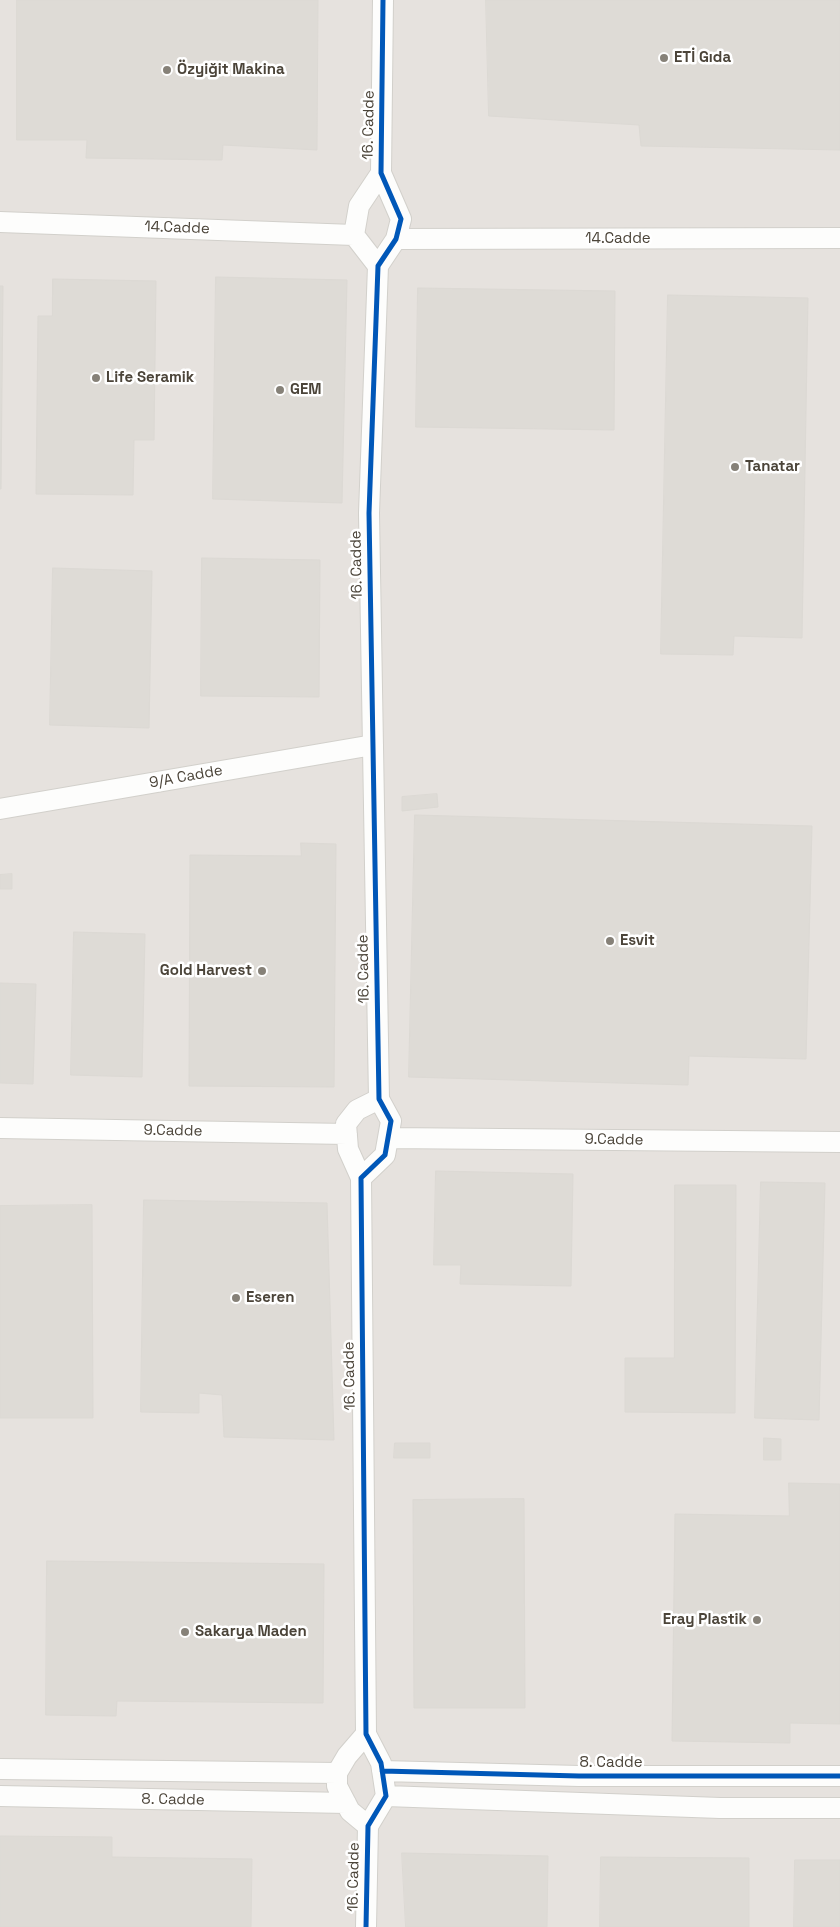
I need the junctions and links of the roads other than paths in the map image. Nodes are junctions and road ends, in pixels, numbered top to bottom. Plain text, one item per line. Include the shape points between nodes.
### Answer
1 (383, 0) edge
2 (381, 173) junction
3 (0, 222) edge
4 (354, 235) junction
5 (840, 238) edge
6 (396, 239) junction
7 (378, 266) junction
8 (373, 745) junction
9 (0, 809) edge
10 (379, 1099) junction
11 (0, 1128) edge
12 (347, 1134) junction
13 (388, 1138) junction
14 (840, 1142) edge
15 (361, 1178) junction
16 (366, 1734) junction
17 (0, 1769) edge
18 (382, 1772) junction
19 (337, 1773) junction
20 (840, 1776) edge
21 (0, 1796) edge
22 (386, 1796) junction
23 (346, 1803) junction
24 (840, 1808) edge
25 (368, 1826) junction
26 (366, 1927) edge

1 - 2 street, 16. Cadde
2 - 4 street via 359,206
2 - 6 street, 16. Cadde via 401,219
3 - 4 street, 14.Cadde
4 - 7 street
5 - 6 street, 14.Cadde
6 - 7 street, 16. Cadde
7 - 8 street, 16. Cadde via 369,513
8 - 9 street, 9/A Cadde
8 - 10 street, 16. Cadde
10 - 12 street via 357,1110 346,1124
10 - 13 street, 16. Cadde via 391,1120
11 - 12 street, 9.Cadde
12 - 15 street via 348,1149
13 - 14 street, 9.Cadde
13 - 15 street, 16. Cadde via 385,1155
15 - 16 street, 16. Cadde
16 - 18 street, 16. Cadde via 381,1763
16 - 19 street
17 - 19 street, 8. Cadde
18 - 20 street, 8. Cadde
18 - 22 street, 16. Cadde
19 - 23 street via 337,1786
21 - 23 street, 8. Cadde
22 - 24 street via 720,1808
22 - 25 street, 16. Cadde
23 - 25 street via 350,1812
25 - 26 street, 16. Cadde

